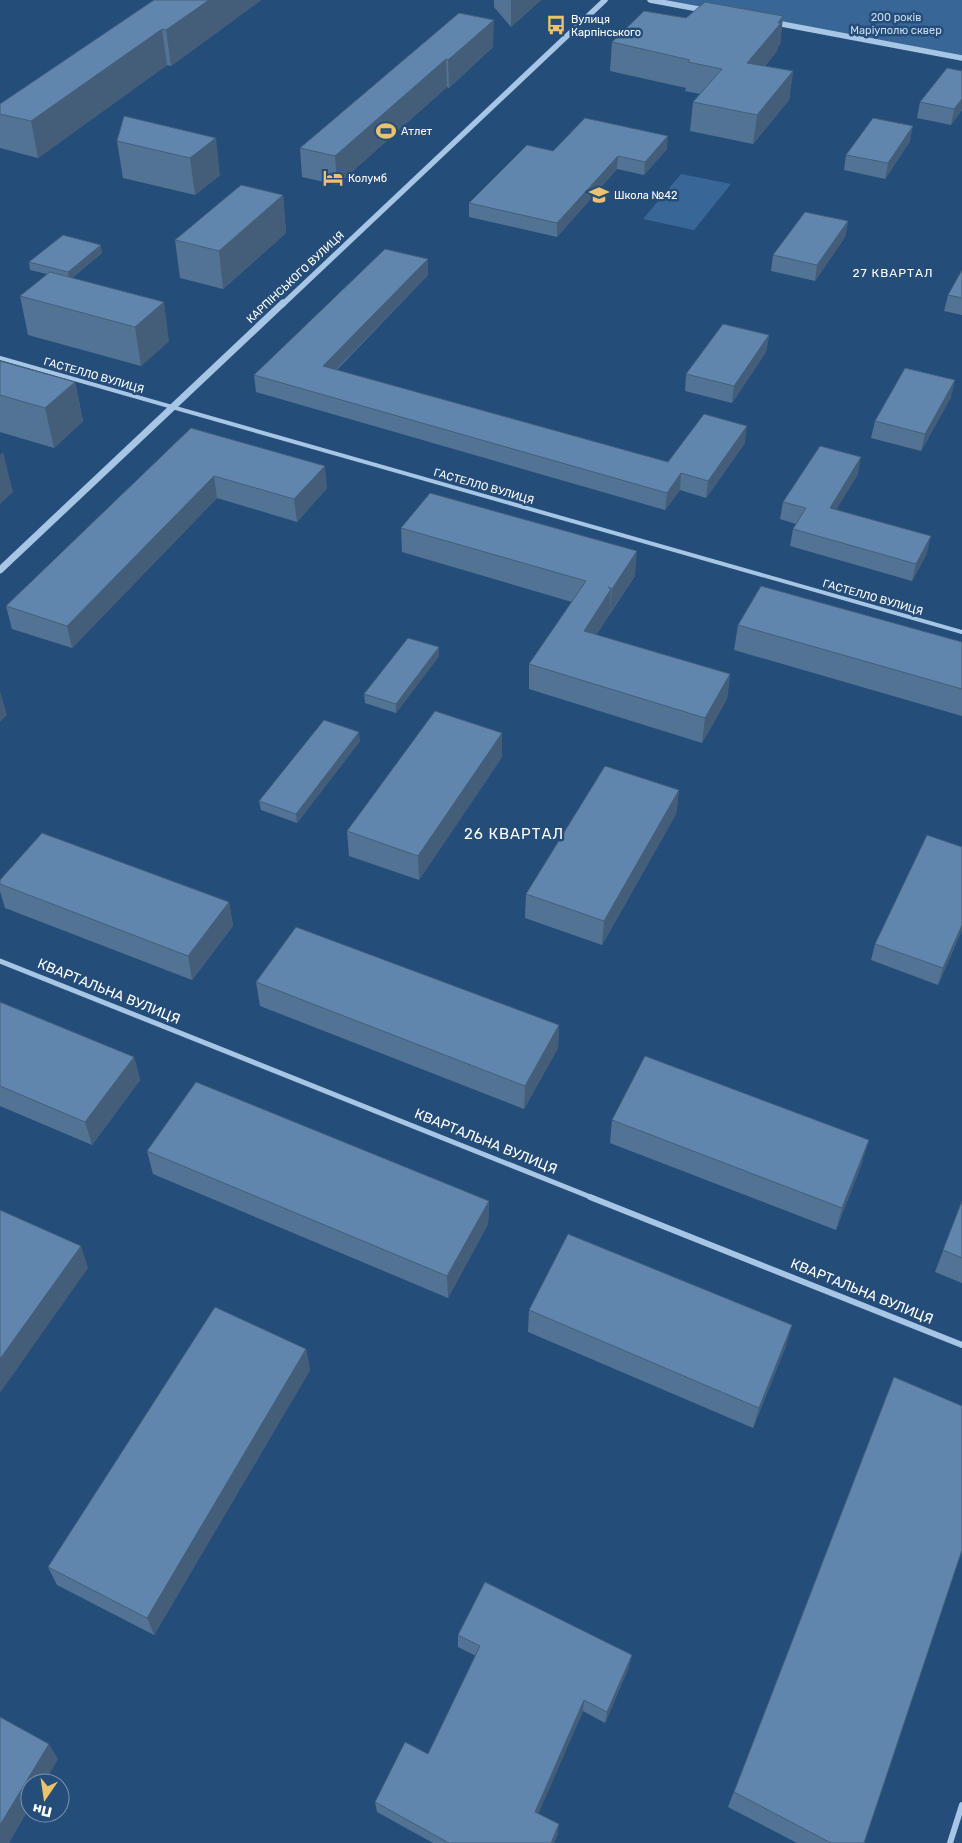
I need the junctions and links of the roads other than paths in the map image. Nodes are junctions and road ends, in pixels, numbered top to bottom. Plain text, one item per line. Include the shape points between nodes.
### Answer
1 (605, 0) edge
2 (650, 0) edge
3 (718, 13) edge
4 (767, 22) edge
5 (962, 58) edge
6 (0, 358) edge
7 (173, 407) junction
8 (0, 570) edge
9 (962, 632) edge
10 (0, 960) edge
11 (962, 1344) edge
12 (962, 1805) edge
13 (950, 1843) edge

1 - 7 street, КАРПІНСЬКОГО ВУЛИЦЯ
2 - 3 street
4 - 5 street
6 - 7 street, ГАСТЕЛЛО ВУЛИЦЯ
7 - 8 street, КАРПІНСЬКОГО ВУЛИЦЯ
7 - 9 street, ГАСТЕЛЛО ВУЛИЦЯ
10 - 11 street, КВАРТАЛЬНА ВУЛИЦЯ
12 - 13 street

